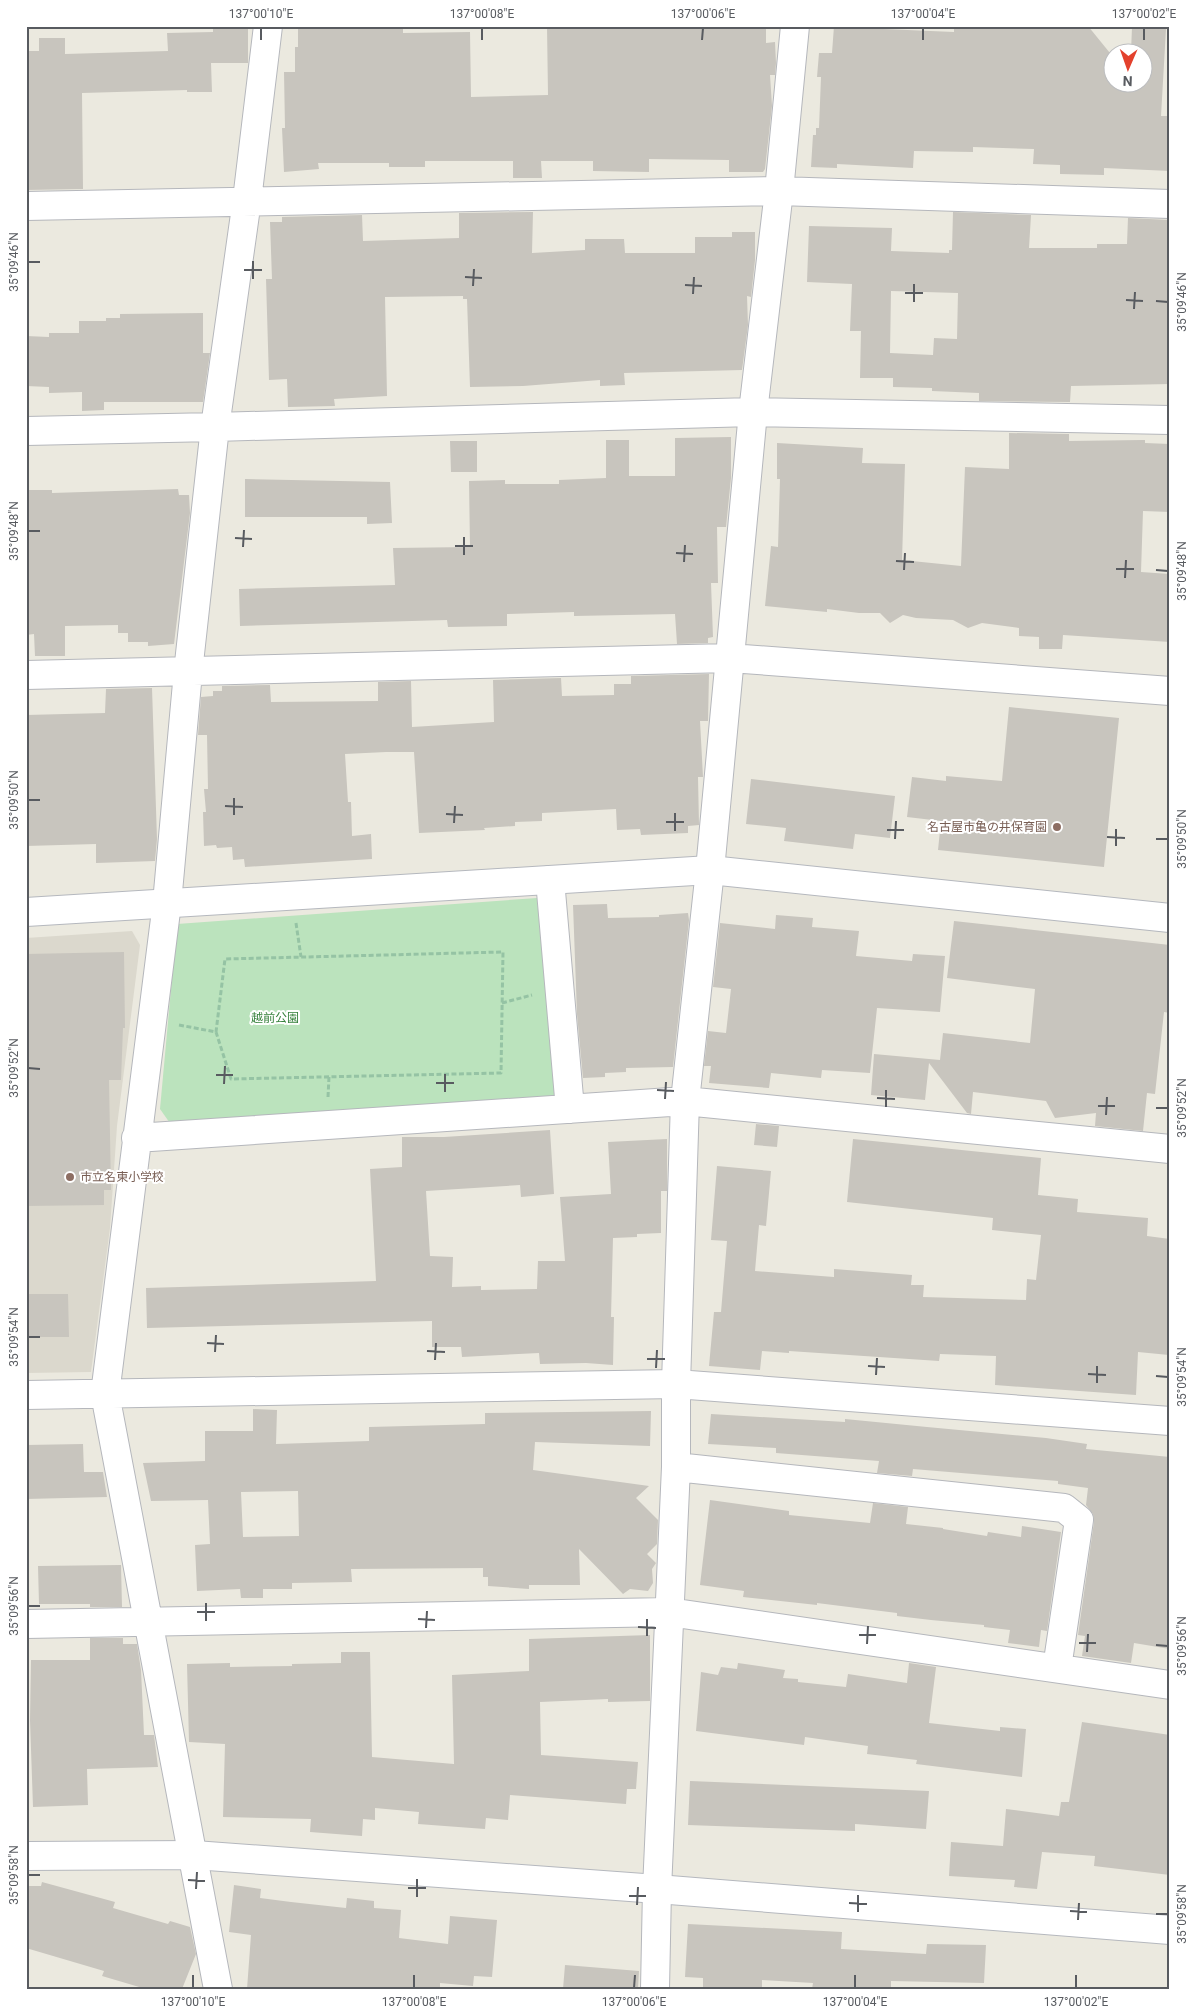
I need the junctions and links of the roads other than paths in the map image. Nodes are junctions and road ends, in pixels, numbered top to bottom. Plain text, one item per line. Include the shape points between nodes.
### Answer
1 (268, 26) edge
2 (795, 26) edge
3 (779, 191) junction
4 (247, 200) junction
5 (1170, 204) edge
6 (26, 206) edge
7 (753, 412) junction
8 (1170, 420) edge
9 (216, 427) junction
10 (26, 431) edge
11 (730, 658) junction
12 (188, 672) junction
13 (26, 675) edge
14 (1170, 691) edge
15 (710, 870) junction
16 (550, 880) junction
17 (167, 903) junction
18 (26, 912) edge
19 (1170, 918) edge
20 (685, 1101) junction
21 (570, 1109) junction
22 (136, 1138) junction
23 (1170, 1149) edge
24 (676, 1384) junction
25 (105, 1394) junction
26 (26, 1395) edge
27 (1170, 1421) edge
28 (676, 1467) junction
29 (669, 1612) junction
30 (147, 1622) junction
31 (26, 1624) edge
32 (1057, 1668) junction
33 (1170, 1685) edge
34 (194, 1855) junction
35 (26, 1856) edge
36 (657, 1889) junction
37 (1170, 1930) edge
38 (218, 1989) edge
39 (655, 1989) edge

1 - 4 street
2 - 3 street
3 - 4 street
3 - 5 street
3 - 7 street
4 - 6 street
4 - 9 street
7 - 8 street
7 - 9 street
7 - 11 street
9 - 10 street
9 - 12 street
11 - 12 street
11 - 14 street
11 - 15 street
12 - 13 street
12 - 17 street
15 - 16 street
15 - 19 street
15 - 20 street
16 - 17 street
16 - 21 street
17 - 18 street
17 - 22 street
20 - 21 street
20 - 23 street
20 - 24 street
21 - 22 street
22 - 25 street
24 - 25 street
24 - 27 street
24 - 28 street
25 - 26 street
25 - 30 street
28 - 29 street
28 - 32 street via 1064,1508 1079,1520
29 - 30 street
29 - 32 street
29 - 36 street
30 - 31 street
30 - 34 street
32 - 33 street
34 - 35 street
34 - 36 street
34 - 38 street
36 - 37 street
36 - 39 street

